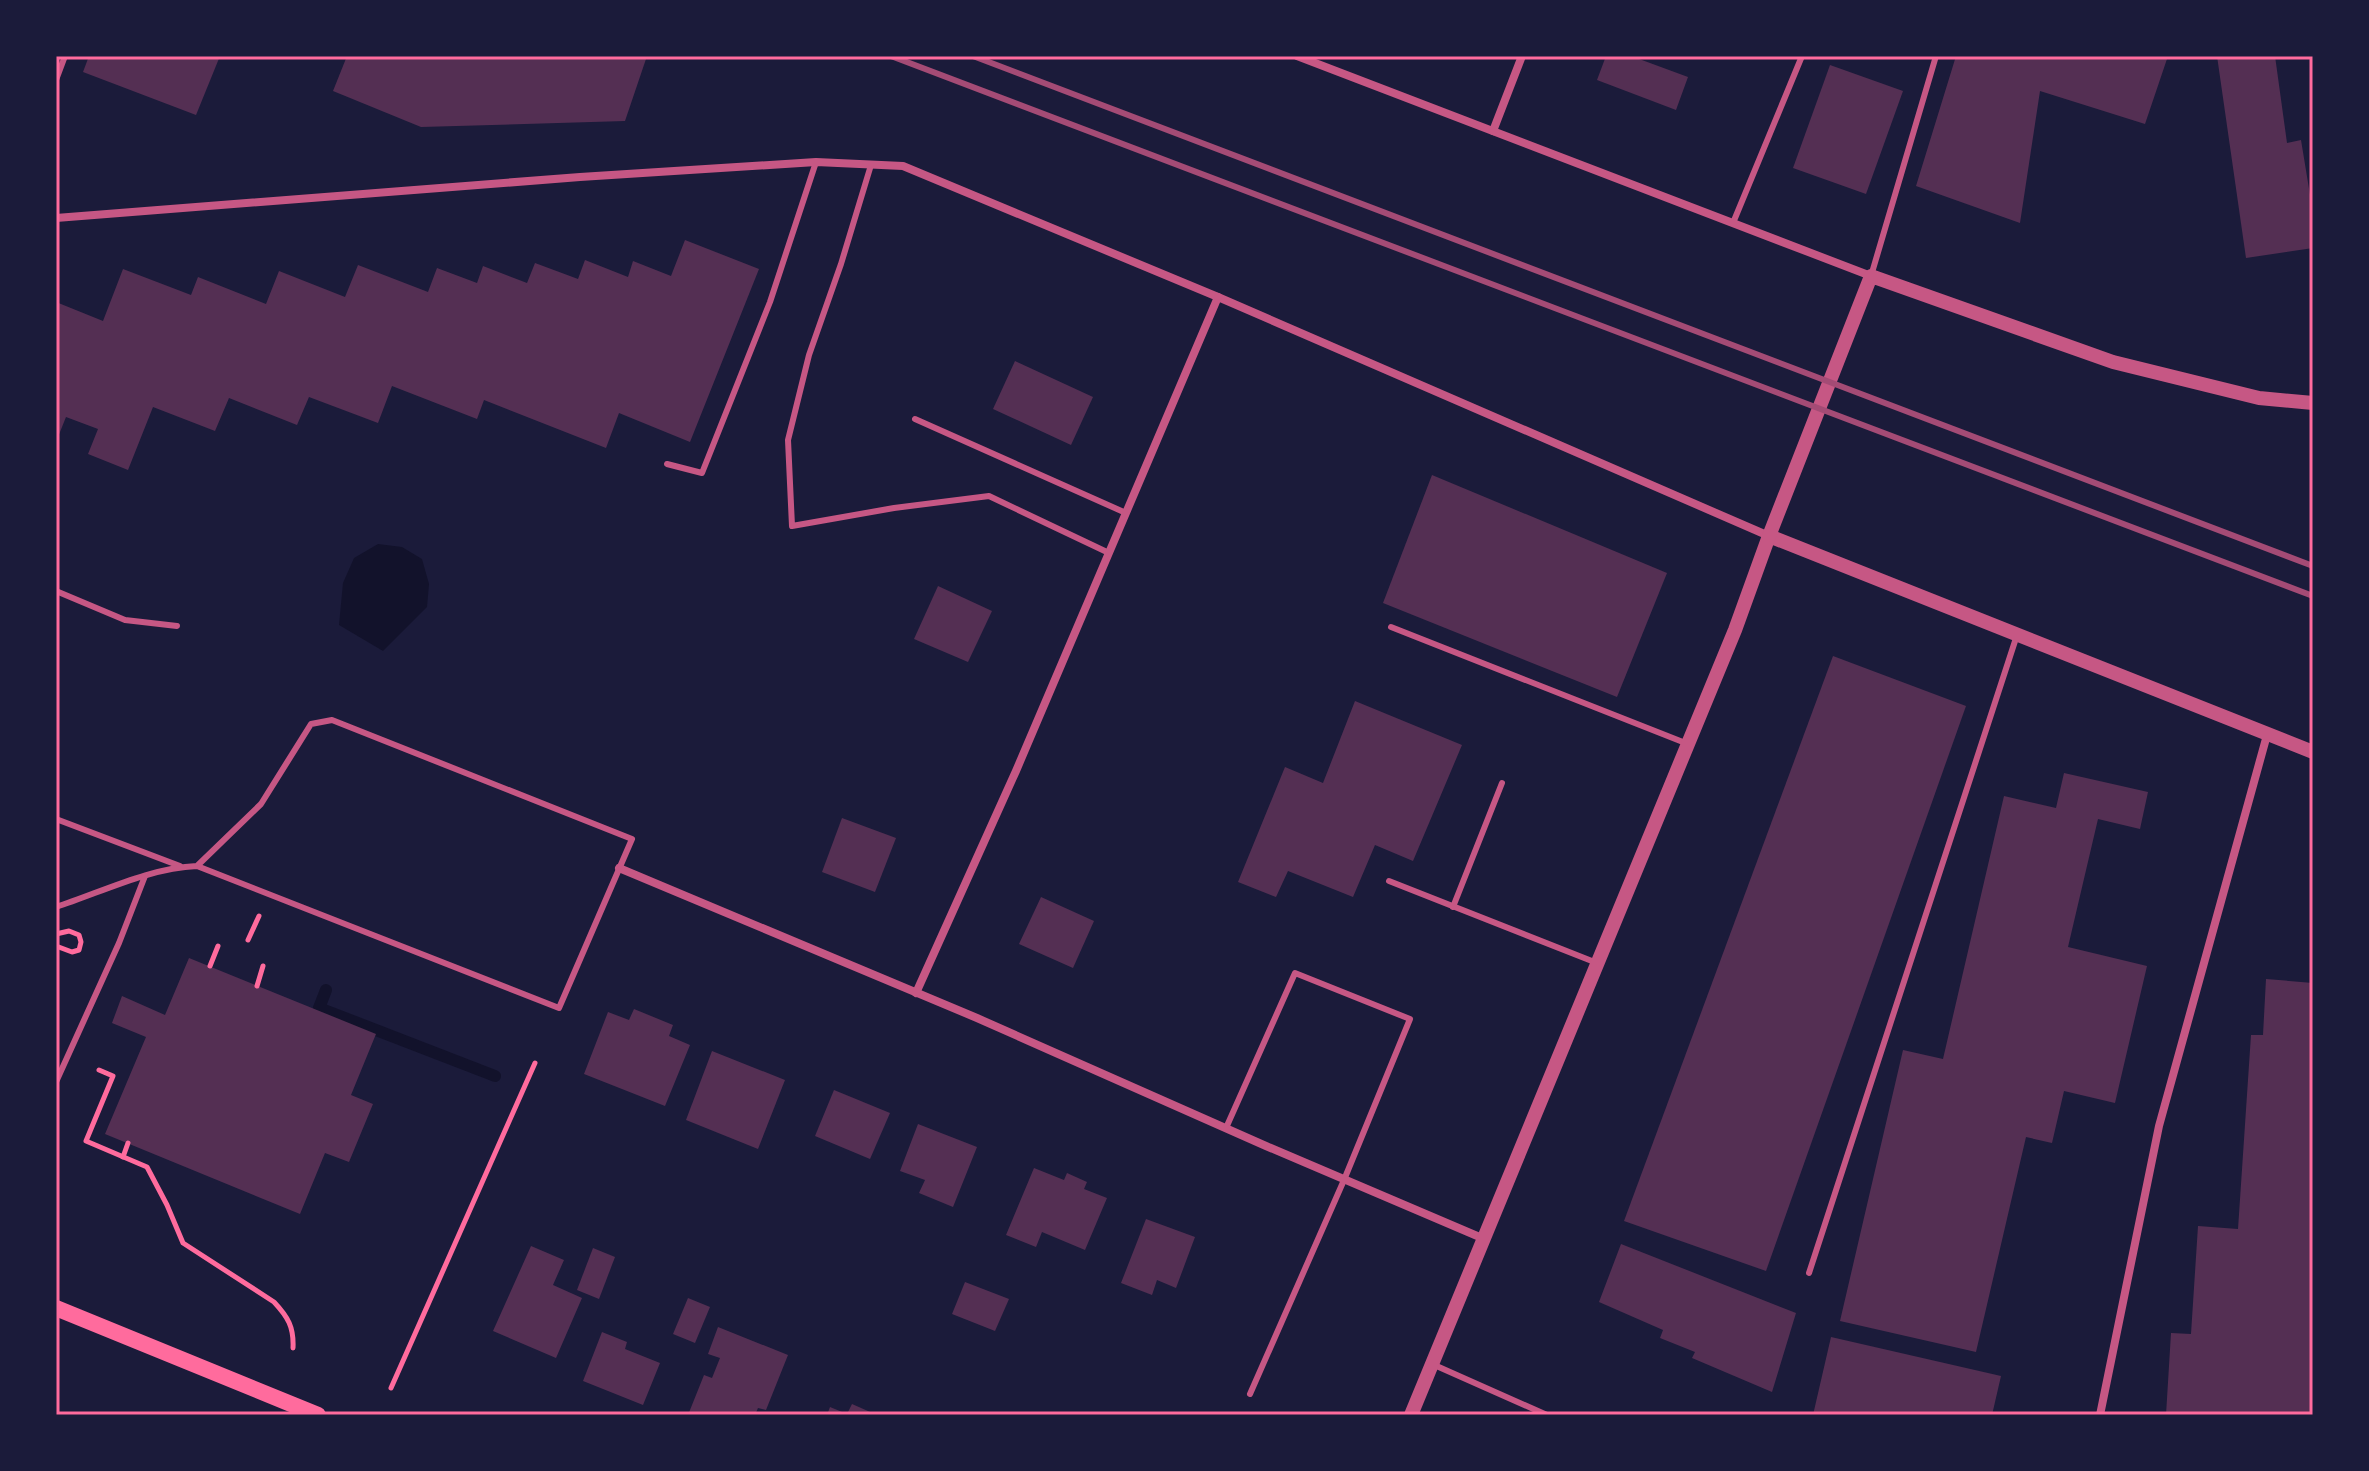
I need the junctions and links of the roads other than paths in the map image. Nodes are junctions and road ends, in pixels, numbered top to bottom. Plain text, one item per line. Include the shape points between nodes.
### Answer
1 (65, 56) edge
2 (1297, 56) edge
3 (1522, 56) edge
4 (1802, 56) edge
5 (1936, 56) edge
6 (56, 80) edge
7 (1493, 131) junction
8 (816, 162) junction
9 (871, 165) junction
10 (56, 218) edge
11 (1733, 223) junction
12 (1871, 276) junction
13 (1218, 297) junction
14 (2313, 403) edge
15 (915, 419) dead end
16 (667, 464) dead end
17 (1126, 513) junction
18 (1769, 536) junction
19 (1109, 553) junction
20 (56, 591) edge
21 (177, 626) dead end
22 (1391, 627) dead end
23 (2017, 635) junction
24 (2267, 735) junction
25 (1688, 744) junction
26 (2313, 752) edge
27 (1502, 783) dead end
28 (56, 819) edge
29 (181, 866) junction
30 (197, 866) junction
31 (619, 868) junction
32 (145, 875) junction
33 (1389, 881) dead end
34 (56, 907) edge
35 (1453, 907) junction
36 (1597, 963) junction
37 (916, 993) junction
38 (56, 1082) edge
39 (1226, 1128) junction
40 (1344, 1180) junction
41 (1482, 1238) junction
42 (1809, 1273) dead end
43 (56, 1308) edge
44 (1432, 1364) junction
45 (1250, 1394) dead end
46 (318, 1415) edge
47 (1411, 1415) edge
48 (1547, 1415) edge
49 (2100, 1415) edge

1 - 6 lane
2 - 7 street
3 - 7 street
4 - 11 lane
5 - 12 lane
7 - 11 street
8 - 9 street
8 - 10 street
8 - 16 lane via 770,302 702,473
9 - 13 street via 903,166
9 - 19 lane via 809,355 788,440 792,526 989,496
11 - 12 street
12 - 14 street via 2113,362 2259,398
12 - 18 street
13 - 17 street
13 - 18 street
15 - 17 lane
17 - 19 street
18 - 23 street
18 - 25 street
19 - 37 street
20 - 21 lane via 125,620
22 - 25 lane
23 - 24 street
23 - 42 lane
24 - 26 street
24 - 49 street via 2159,1126
25 - 36 street
27 - 35 lane
28 - 29 lane
29 - 30 lane
29 - 32 lane
30 - 31 lane via 559,1008
30 - 31 lane via 261,804 311,724 332,720 632,839
31 - 37 street
32 - 34 lane
32 - 38 lane
33 - 35 lane
35 - 36 lane
36 - 41 street
37 - 39 street
39 - 40 street
39 - 40 lane via 1295,973 1410,1019
40 - 41 street
40 - 45 lane
41 - 44 street
43 - 46 main road
44 - 47 street
44 - 48 lane

